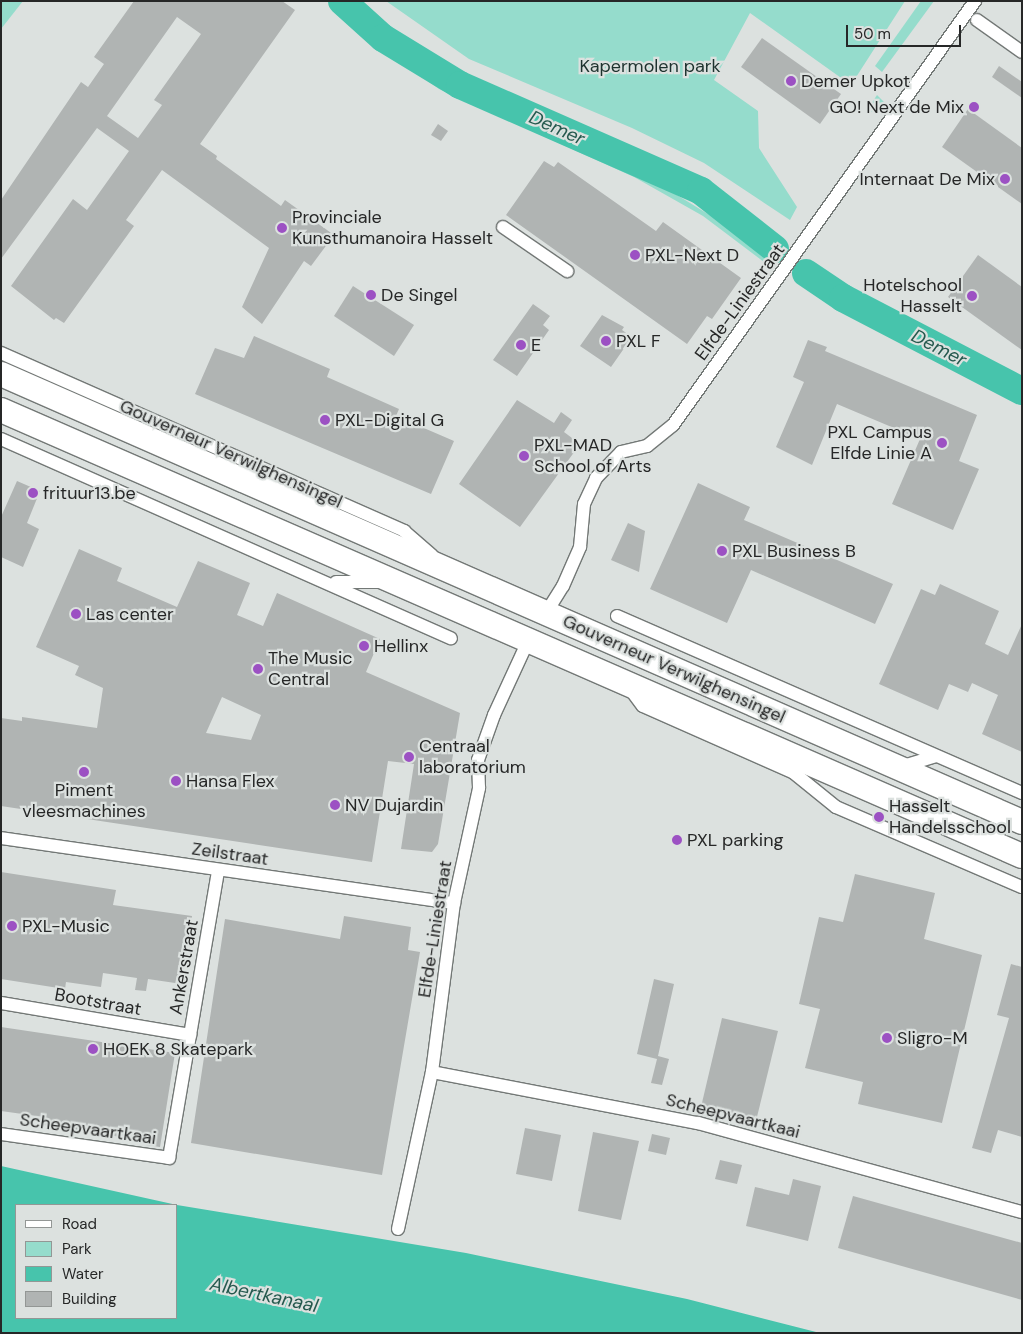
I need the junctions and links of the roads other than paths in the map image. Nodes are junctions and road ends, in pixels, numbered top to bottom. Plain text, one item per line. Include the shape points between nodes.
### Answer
1 (975, 1) edge
2 (977, 20) dead end
3 (1022, 52) edge
4 (503, 226) dead end
5 (567, 271) dead end
6 (1, 353) edge
7 (1, 374) edge
8 (1, 410) edge
9 (1, 439) edge
10 (451, 571) junction
11 (331, 582) junction
12 (394, 582) junction
13 (546, 613) junction
14 (617, 616) dead end
15 (451, 638) dead end
16 (528, 641) junction
17 (628, 686) junction
18 (935, 756) junction
19 (898, 768) junction
20 (1022, 793) edge
21 (1022, 822) edge
22 (1, 838) edge
23 (1022, 856) edge
24 (218, 870) junction
25 (1022, 887) edge
26 (454, 904) junction
27 (1, 1003) edge
28 (190, 1035) junction
29 (432, 1072) junction
30 (1, 1134) edge
31 (169, 1158) joint
32 (1022, 1212) edge
33 (398, 1229) dead end

1 - 13 street, Elfde-Liniestraat via 673,425 647,446 621,452 596,478 584,504 580,547 563,586
2 - 3 street
4 - 5 street
6 - 10 street, Gouverneur Verwilghensingel via 404,531
7 - 10 highway, Gouverneur Verwilghensingel
8 - 12 highway, Gouverneur Verwilghensingel
9 - 11 street, Gouverneur Verwilghensingel
10 - 13 highway, Gouverneur Verwilghensingel
11 - 12 street, Gouverneur Verwilghensingel
11 - 15 street, Gouverneur Verwilghensingel
12 - 16 highway, Gouverneur Verwilghensingel
13 - 16 highway
13 - 19 highway, Gouverneur Verwilghensingel
14 - 18 street, Gouverneur Verwilghensingel
16 - 17 highway, Gouverneur Verwilghensingel
16 - 26 street, Elfde-Liniestraat via 494,715 478,760 479,788
17 - 23 highway, Gouverneur Verwilghensingel
17 - 25 street, Gouverneur Verwilghensingel via 643,706 794,773 836,806
18 - 19 street
18 - 20 street, Gouverneur Verwilghensingel
19 - 21 highway, Gouverneur Verwilghensingel
22 - 24 street, Zeilstraat
24 - 26 street, Zeilstraat
24 - 28 street, Ankerstraat
26 - 29 street, Elfde-Liniestraat
27 - 28 street, Bootstraat
28 - 31 street, Ankerstraat
29 - 32 street, Scheepvaartkaai via 698,1123
29 - 33 street, Elfde-Liniestraat
30 - 31 street, Scheepvaartkaai

